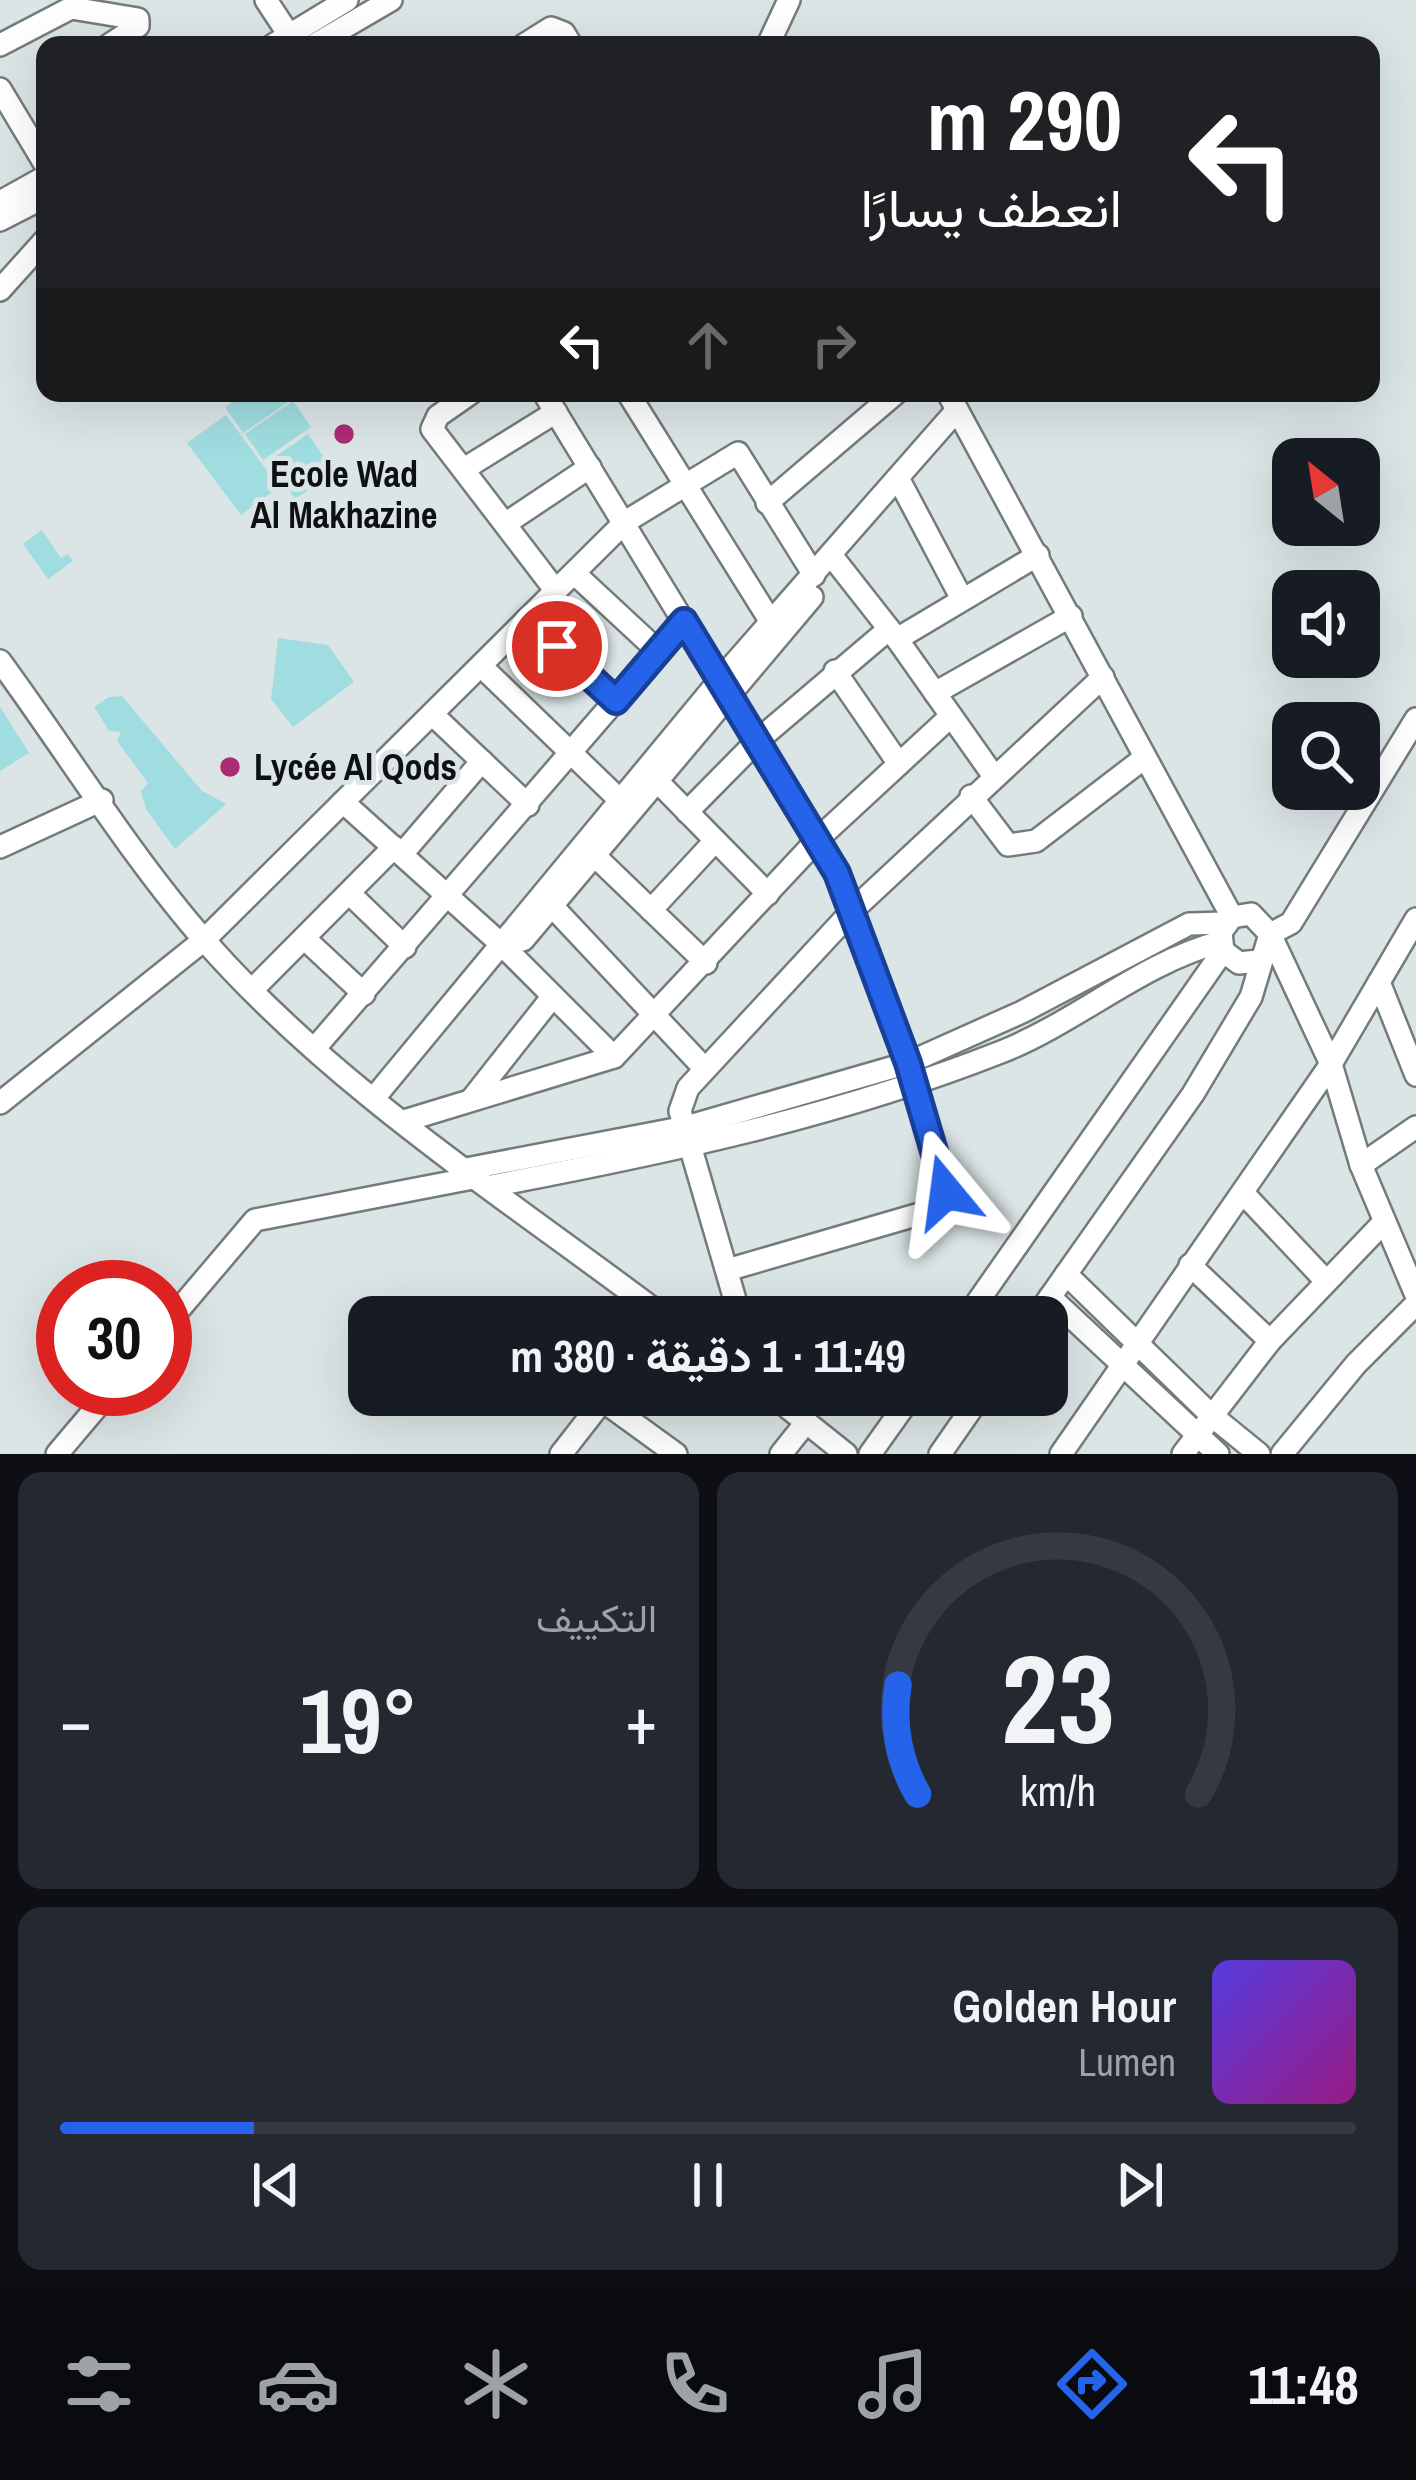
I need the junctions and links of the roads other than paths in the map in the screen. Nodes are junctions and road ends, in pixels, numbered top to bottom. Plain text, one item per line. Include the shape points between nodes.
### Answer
1 (266, 0) edge
2 (347, 0) edge
3 (391, 0) edge
4 (789, 0) edge
5 (121, 36) edge
6 (283, 36) edge
7 (321, 36) edge
8 (322, 36) edge
9 (772, 36) edge
10 (0, 45) edge
11 (0, 89) edge
12 (36, 149) edge
13 (36, 181) edge
14 (0, 202) edge
15 (36, 202) edge
16 (0, 220) edge
17 (36, 250) edge
18 (0, 290) edge
19 (460, 402) edge
20 (634, 402) edge
21 (885, 402) edge
22 (550, 403) edge
23 (956, 408) edge
24 (590, 467) junction
25 (464, 469) junction
26 (901, 483) junction
27 (685, 485) junction
28 (767, 503) junction
29 (625, 522) junction
30 (505, 524) junction
31 (1038, 555) junction
32 (835, 560) junction
33 (574, 573) junction
34 (814, 575) junction
35 (556, 591) junction
36 (962, 599) junction
37 (1071, 616) junction
38 (527, 619) junction
39 (684, 621) junction
40 (771, 622) junction
41 (893, 634) junction
42 (658, 651) junction
43 (0, 661) edge
44 (481, 665) junction
45 (835, 670) junction
46 (1103, 676) junction
47 (724, 689) junction
48 (935, 693) junction
49 (616, 701) junction
50 (432, 714) junction
51 (951, 716) junction
52 (1416, 719) edge
53 (757, 740) junction
54 (572, 754) junction
55 (1143, 759) junction
56 (482, 761) junction
57 (899, 764) junction
58 (993, 775) junction
59 (659, 784) junction
60 (970, 796) junction
61 (102, 800) junction
62 (343, 802) junction
63 (528, 805) junction
64 (627, 807) junction
65 (687, 812) junction
66 (819, 838) junction
67 (715, 841) junction
68 (0, 847) edge
69 (398, 851) junction
70 (596, 856) junction
71 (349, 892) junction
72 (768, 894) junction
73 (450, 898) junction
74 (552, 907) junction
75 (651, 910) junction
76 (853, 910) junction
77 (1416, 919) edge
78 (1225, 933) junction
79 (1270, 935) junction
80 (304, 938) junction
81 (204, 940) junction
82 (405, 947) junction
83 (506, 949) junction
84 (1259, 960) junction
85 (706, 963) junction
86 (1379, 982) junction
87 (1292, 986) junction
88 (254, 989) junction
89 (364, 994) junction
90 (553, 996) junction
91 (656, 1017) junction
92 (316, 1048) junction
93 (614, 1057) junction
94 (908, 1063) junction
95 (1331, 1064) junction
96 (705, 1069) junction
97 (1416, 1075) edge
98 (914, 1086) junction
99 (470, 1100) junction
100 (378, 1102) junction
101 (0, 1103) edge
102 (404, 1120) junction
103 (1416, 1127) edge
104 (690, 1137) junction
105 (1361, 1166) junction
106 (478, 1177) junction
107 (1243, 1193) junction
108 (1384, 1222) junction
109 (1190, 1265) junction
110 (727, 1270) junction
111 (1066, 1274) junction
112 (1324, 1280) junction
113 (192, 1294) edge
114 (1416, 1294) edge
115 (636, 1296) edge
116 (734, 1296) edge
117 (981, 1296) edge
118 (1051, 1296) edge
119 (1416, 1304) edge
120 (1068, 1314) edge
121 (1270, 1341) junction
122 (1138, 1345) junction
123 (1124, 1367) junction
124 (1210, 1415) junction
125 (89, 1416) edge
126 (591, 1416) edge
127 (628, 1416) edge
128 (794, 1416) edge
129 (897, 1416) edge
130 (966, 1416) edge
131 (804, 1425) junction
132 (1190, 1445) edge
133 (57, 1454) edge
134 (561, 1454) edge
135 (676, 1454) edge
136 (781, 1454) edge
137 (846, 1454) edge
138 (871, 1454) edge
139 (940, 1454) edge
140 (1061, 1454) edge
141 (1218, 1454) edge
142 (1259, 1454) edge
143 (1282, 1454) edge

1 - 6 street
2 - 7 street
3 - 8 street
4 - 9 street
5 - 10 street via 140,21 70,8
11 - 12 street
13 - 14 street
15 - 16 street
17 - 18 street
19 - 25 street via 432,424
20 - 27 street
21 - 28 street
22 - 24 street
22 - 25 street
23 - 26 street
23 - 31 street
24 - 29 street
24 - 30 street
25 - 30 street
26 - 32 street
26 - 36 street
27 - 28 street via 737,452
27 - 29 street
27 - 40 street
28 - 34 street
29 - 33 street
29 - 39 street
30 - 35 street
31 - 36 street
31 - 37 street
32 - 34 street
32 - 41 street
32 - 47 street
33 - 35 street
33 - 42 street
34 - 40 street
35 - 38 street
36 - 41 street
37 - 46 street
37 - 48 street
38 - 44 street
38 - 49 street
39 - 42 street
39 - 47 street
40 - 47 street
41 - 45 street
41 - 48 street
42 - 49 street
43 - 61 street
44 - 50 street
44 - 54 street
45 - 53 street
45 - 57 street
46 - 55 street
46 - 58 street
47 - 53 street
47 - 59 street
47 - 64 street
48 - 51 street
49 - 54 street
50 - 56 street
50 - 62 street
51 - 57 street
51 - 58 street
52 - 79 street via 1291,923
53 - 65 street
53 - 66 street
54 - 63 street
54 - 64 street
55 - 60 street via 1016,848
55 - 78 street
56 - 63 street
56 - 69 street
57 - 66 street
58 - 60 street
59 - 64 street
59 - 65 street
60 - 76 street
61 - 68 street
61 - 81 street
62 - 69 street
62 - 81 street
63 - 73 street
64 - 70 street
64 - 83 street
65 - 67 street
66 - 72 street
66 - 76 street
67 - 72 street
67 - 75 street
69 - 71 street
69 - 73 street
70 - 74 street
70 - 75 street
71 - 80 street
71 - 82 street
72 - 85 street
73 - 82 street
73 - 83 street
74 - 83 street
74 - 91 street
75 - 85 street
76 - 94 street
76 - 96 street
77 - 86 street
78 - 79 street via 1251,914
78 - 84 street via 1238,963
78 - 94 street via 1189,924
78 - 98 street via 1018,1045
78 - 117 street
79 - 84 street
79 - 87 street
80 - 88 street
80 - 89 street
81 - 88 street
81 - 101 street
82 - 89 street
83 - 90 street
83 - 100 street
84 - 87 street
84 - 111 street via 1251,998 1193,1094
85 - 91 street
86 - 95 street
86 - 97 street
87 - 95 street
88 - 92 street
89 - 92 street
90 - 93 street
90 - 99 street
91 - 93 street
91 - 96 street
92 - 100 street
93 - 99 street
94 - 98 street
94 - 104 street
95 - 105 street
95 - 107 street
96 - 104 street via 682,1100
98 - 104 street
98 - 110 street via 946,1186 941,1204
99 - 102 street
100 - 102 street
102 - 106 street
103 - 105 street
104 - 106 street
104 - 110 street
105 - 108 street
106 - 113 street via 255,1220
106 - 115 street
107 - 109 street
107 - 112 street
108 - 112 street
108 - 114 street
109 - 121 street
109 - 122 street
110 - 116 street
111 - 118 street
111 - 122 street
112 - 121 street
119 - 143 street
120 - 123 street
121 - 124 street
122 - 123 street
122 - 124 street
123 - 132 street
123 - 140 street
124 - 132 street
124 - 142 street
125 - 133 street
126 - 134 street
127 - 135 street
128 - 131 street
129 - 138 street
130 - 139 street
131 - 136 street
131 - 137 street
132 - 141 street

